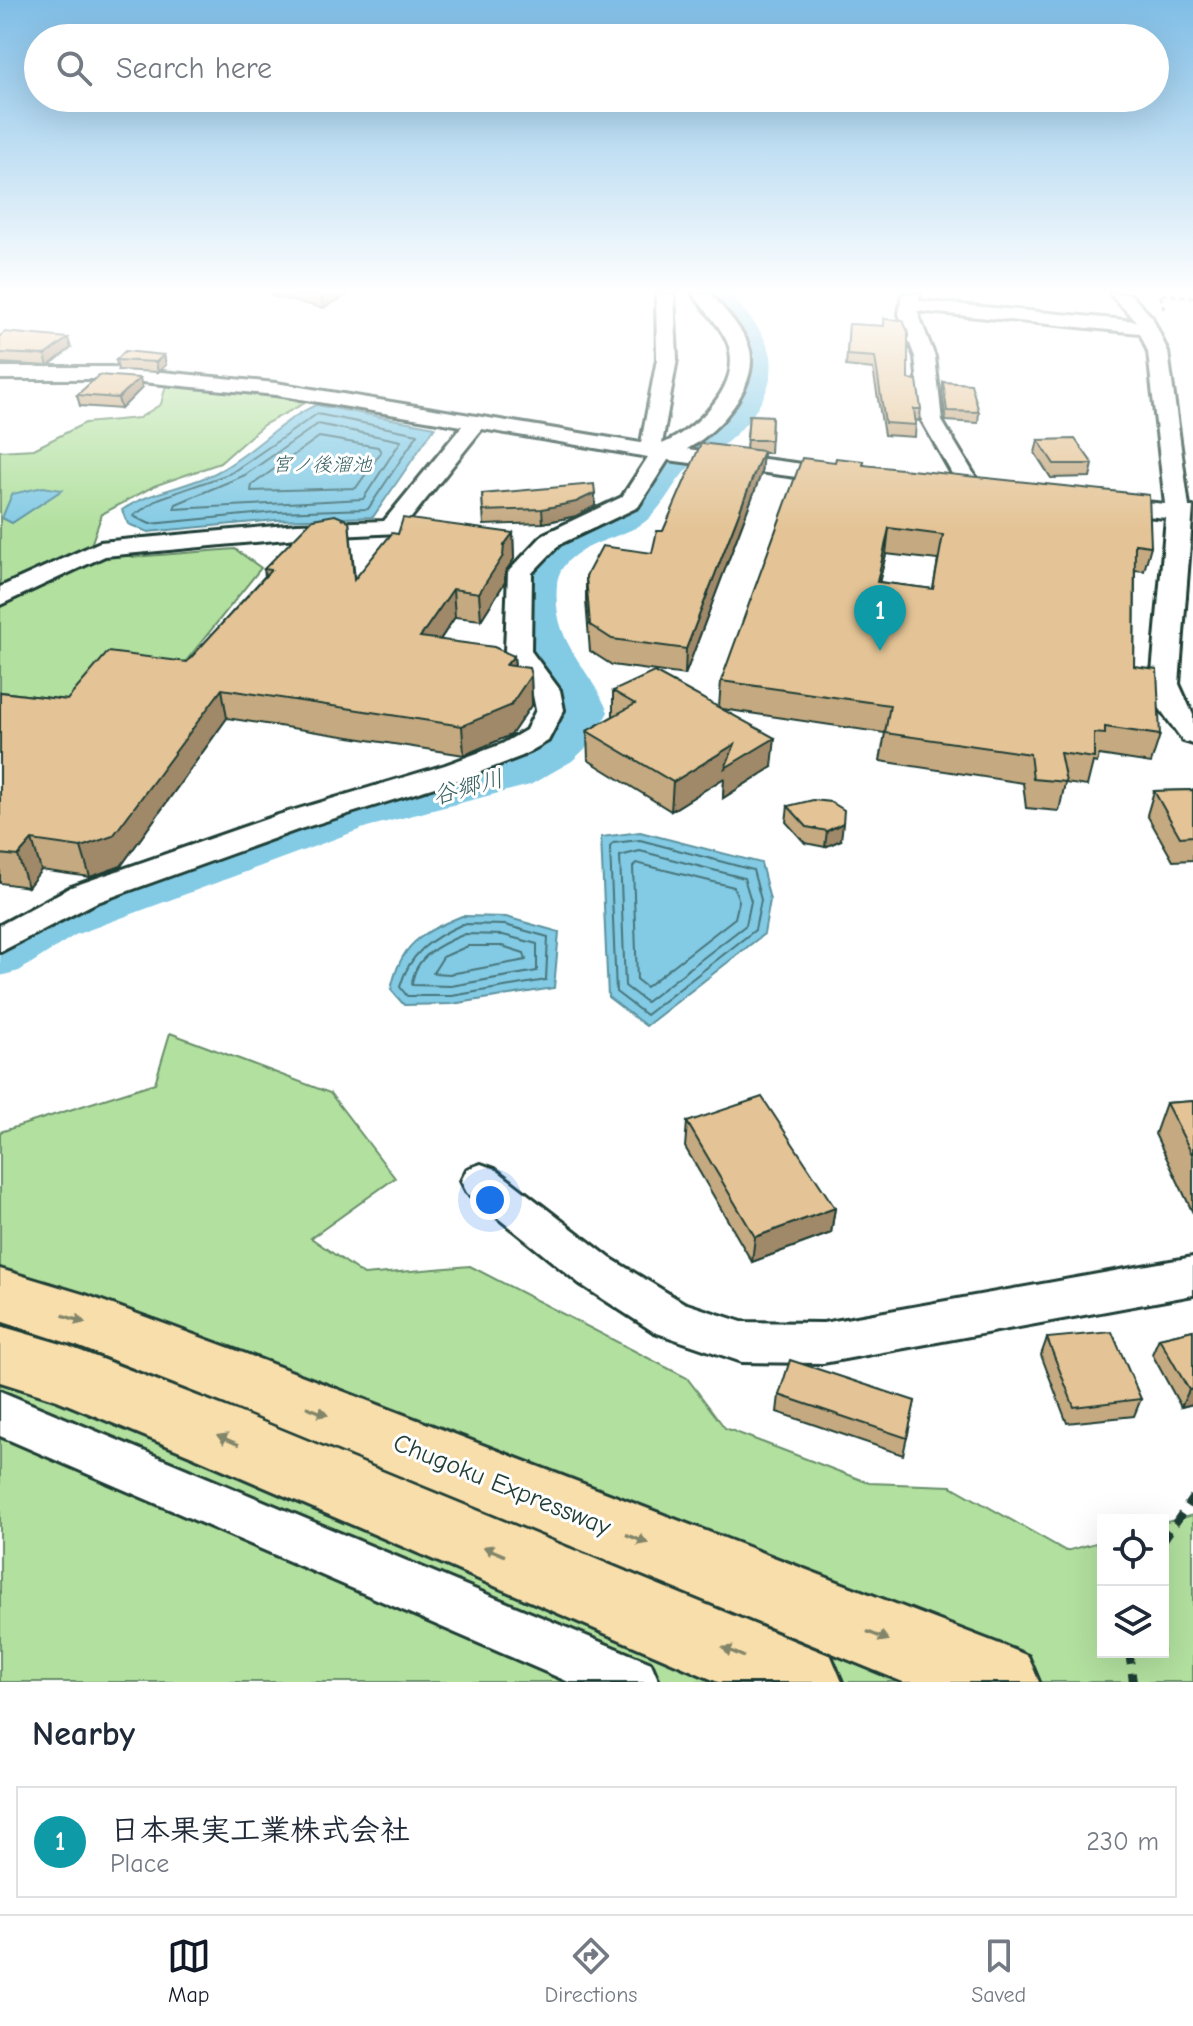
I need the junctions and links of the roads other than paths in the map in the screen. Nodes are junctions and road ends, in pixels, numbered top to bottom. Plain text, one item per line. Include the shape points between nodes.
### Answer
1 (666, 372) edge
2 (740, 372) edge
3 (927, 372) edge
4 (1161, 372) edge
5 (0, 373) edge
6 (475, 424) junction
7 (661, 452) junction
8 (866, 479) edge
9 (936, 486) edge
10 (1086, 502) edge
11 (1185, 513) edge
12 (0, 597) edge
13 (1193, 735) edge
14 (0, 940) edge
15 (481, 1181) dead end
16 (1193, 1276) edge
17 (0, 1295) edge
18 (0, 1354) edge
19 (0, 1413) edge
20 (632, 1682) edge
21 (805, 1682) edge
22 (1002, 1682) edge

1 - 7 street
2 - 7 street via 703,427
3 - 9 street via 932,421 972,490
4 - 11 street
5 - 6 street via 111,373 276,389
6 - 7 street
6 - 12 street via 391,528 100,549
7 - 8 street
7 - 14 street via 630,502 552,539 520,572 518,651 546,690 550,710 538,735 456,771 289,822 83,895
10 - 11 street
11 - 13 street via 1165,684 1172,706
15 - 16 street via 595,1271 670,1318 742,1342 823,1343
17 -> 22 highway, Chugoku Expressway via 246,1383
21 -> 18 highway via 213,1433
19 - 20 street

